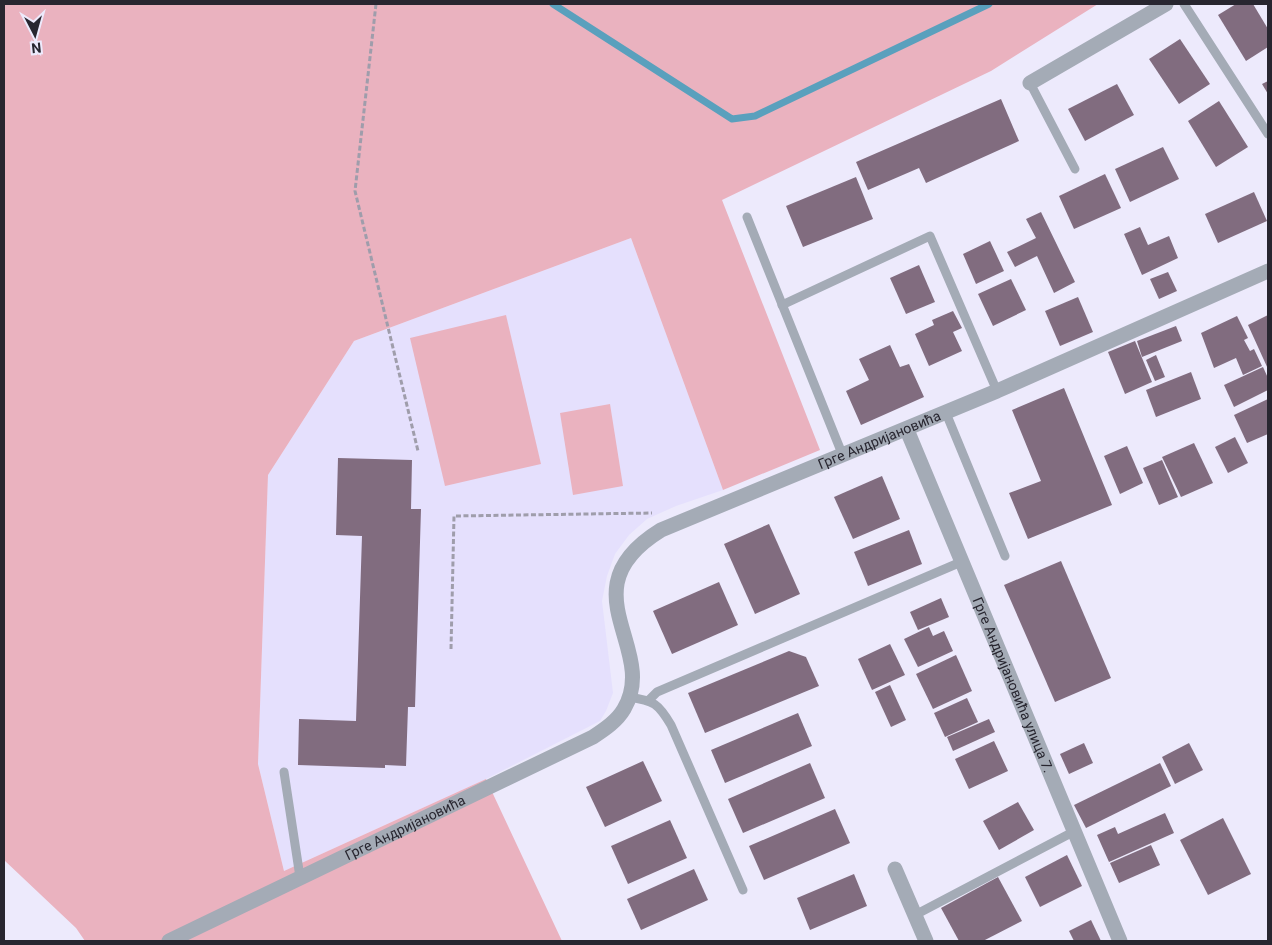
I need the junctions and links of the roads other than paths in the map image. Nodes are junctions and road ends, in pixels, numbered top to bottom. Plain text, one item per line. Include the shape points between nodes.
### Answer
1 (1166, 4) edge
2 (1184, 4) edge
3 (1030, 83) joint
4 (1268, 134) edge
5 (1075, 169) dead end
6 (747, 217) dead end
7 (1268, 271) edge
8 (782, 304) junction
9 (997, 391) junction
10 (946, 413) junction
11 (907, 430) junction
12 (843, 456) junction
13 (1005, 556) dead end
14 (962, 562) junction
15 (629, 697) junction
16 (649, 700) junction
17 (284, 772) dead end
18 (1074, 832) junction
19 (896, 869) dead end
20 (300, 877) junction
21 (743, 890) dead end
22 (915, 915) junction
23 (169, 941) edge
24 (926, 941) edge
25 (1120, 941) edge

1 - 3 street
2 - 4 lane
3 - 5 lane
6 - 8 lane
7 - 9 street, Грге Андријановића
8 - 9 lane via 930,236
8 - 12 lane
9 - 10 street, Грге Андријановића
10 - 11 street, Грге Андријановића
10 - 13 lane
11 - 12 street, Грге Андријановића
11 - 14 street, Грге Андријановића улица 7.
12 - 15 street, Грге Андријановића via 660,530 634,550 623,566 616,587 617,608 632,670
14 - 16 lane via 656,692
14 - 18 street, Грге Андријановића улица 7.
15 - 16 lane
15 - 20 street, Грге Андријановића via 612,724 593,737
16 - 21 lane via 661,709 671,725
17 - 20 lane
18 - 22 lane
18 - 25 street, Грге Андријановића улица 7.
19 - 22 street
20 - 23 street, Грге Андријановића
22 - 24 street

